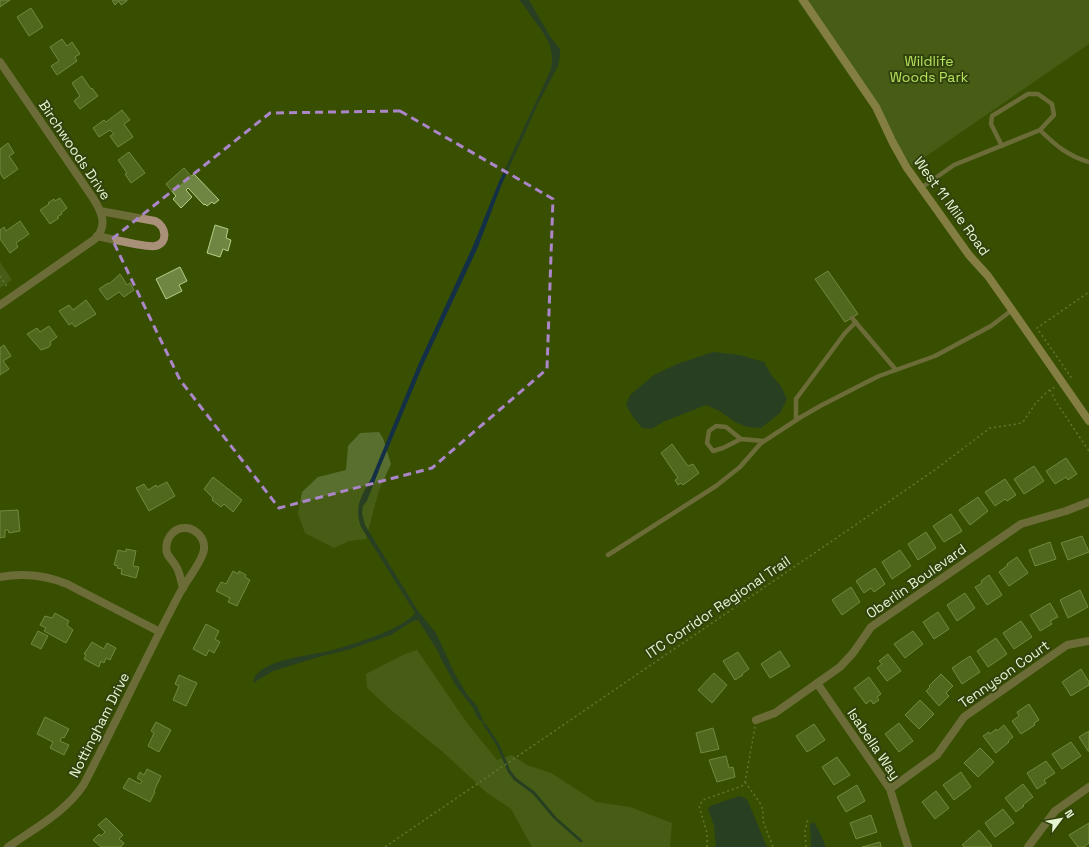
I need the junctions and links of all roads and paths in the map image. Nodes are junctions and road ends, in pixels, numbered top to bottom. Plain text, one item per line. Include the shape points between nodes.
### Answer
1 (803, 0) edge
2 (0, 62) edge
3 (1040, 130) junction
4 (1002, 146) junction
5 (1089, 162) edge
6 (921, 188) junction
7 (100, 211) junction
8 (97, 236) junction
9 (0, 276) edge
10 (1089, 292) edge
11 (14, 296) junction
12 (0, 305) edge
13 (1012, 310) junction
14 (896, 370) junction
15 (1067, 379) dead end
16 (1057, 385) dead end
17 (1050, 390) junction
18 (796, 420) junction
19 (1089, 421) edge
20 (741, 439) junction
21 (763, 441) junction
22 (1089, 451) edge
23 (1089, 502) edge
24 (608, 556) dead end
25 (0, 578) edge
26 (183, 588) junction
27 (160, 632) junction
28 (1089, 641) edge
29 (817, 683) junction
30 (756, 720) joint
31 (745, 782) junction
32 (1089, 787) edge
33 (890, 789) junction
34 (808, 818) dead end
35 (8, 847) edge
36 (385, 847) edge
37 (707, 847) edge
38 (773, 847) edge
39 (806, 847) edge
40 (908, 847) edge
41 (1028, 847) edge

1 - 6 street, West 11 Mile Road via 876,107 893,143
2 - 7 street, Birchwoods Drive via 94,198
3 - 4 lane
3 - 4 lane via 1054,115 1052,104 1038,94 1028,94 992,116 991,124
3 - 5 lane via 1059,148
4 - 6 lane via 954,165
6 - 13 street, West 11 Mile Road
7 - 8 street, Birchwoods Drive via 103,223
7 - 8 street via 155,221 162,225 165,236 161,243 152,247
8 - 11 street
9 - 11 path
10 - 15 path via 1037,328 1071,376
11 - 12 street
13 - 14 lane via 992,326 935,356
13 - 19 street, West 11 Mile Road
14 - 18 lane via 822,404
14 - 18 lane via 854,320 796,400
16 - 17 path, ITC Corridor Regional Trail
17 - 22 path
17 - 36 path, ITC Corridor Regional Trail via 1035,404 1023,422 990,428 936,469
18 - 21 lane
20 - 20 lane via 713,451 707,443 709,431 716,426 726,427
20 - 21 lane
21 - 24 lane via 740,468
23 - 29 street, Oberlin Boulevard via 1021,524 872,627 854,653 840,667
25 - 27 street via 18,575 55,579
26 - 26 street, Nottingham Drive via 204,548 201,537 191,529 184,528 172,533 166,544
26 - 27 street, Nottingham Drive
27 - 35 street, Nottingham Drive via 90,774 78,793 60,811
28 - 33 street, Tennyson Court via 1067,646 964,717 937,755
29 - 30 street, Oberlin Boulevard via 775,713
29 - 33 street, Isabella Way
30 - 31 path
31 - 37 path via 742,786 703,800 699,806 707,833
31 - 38 path via 760,803
32 - 41 street via 1055,811
33 - 40 street, Isabella Way
34 - 39 path via 805,832

